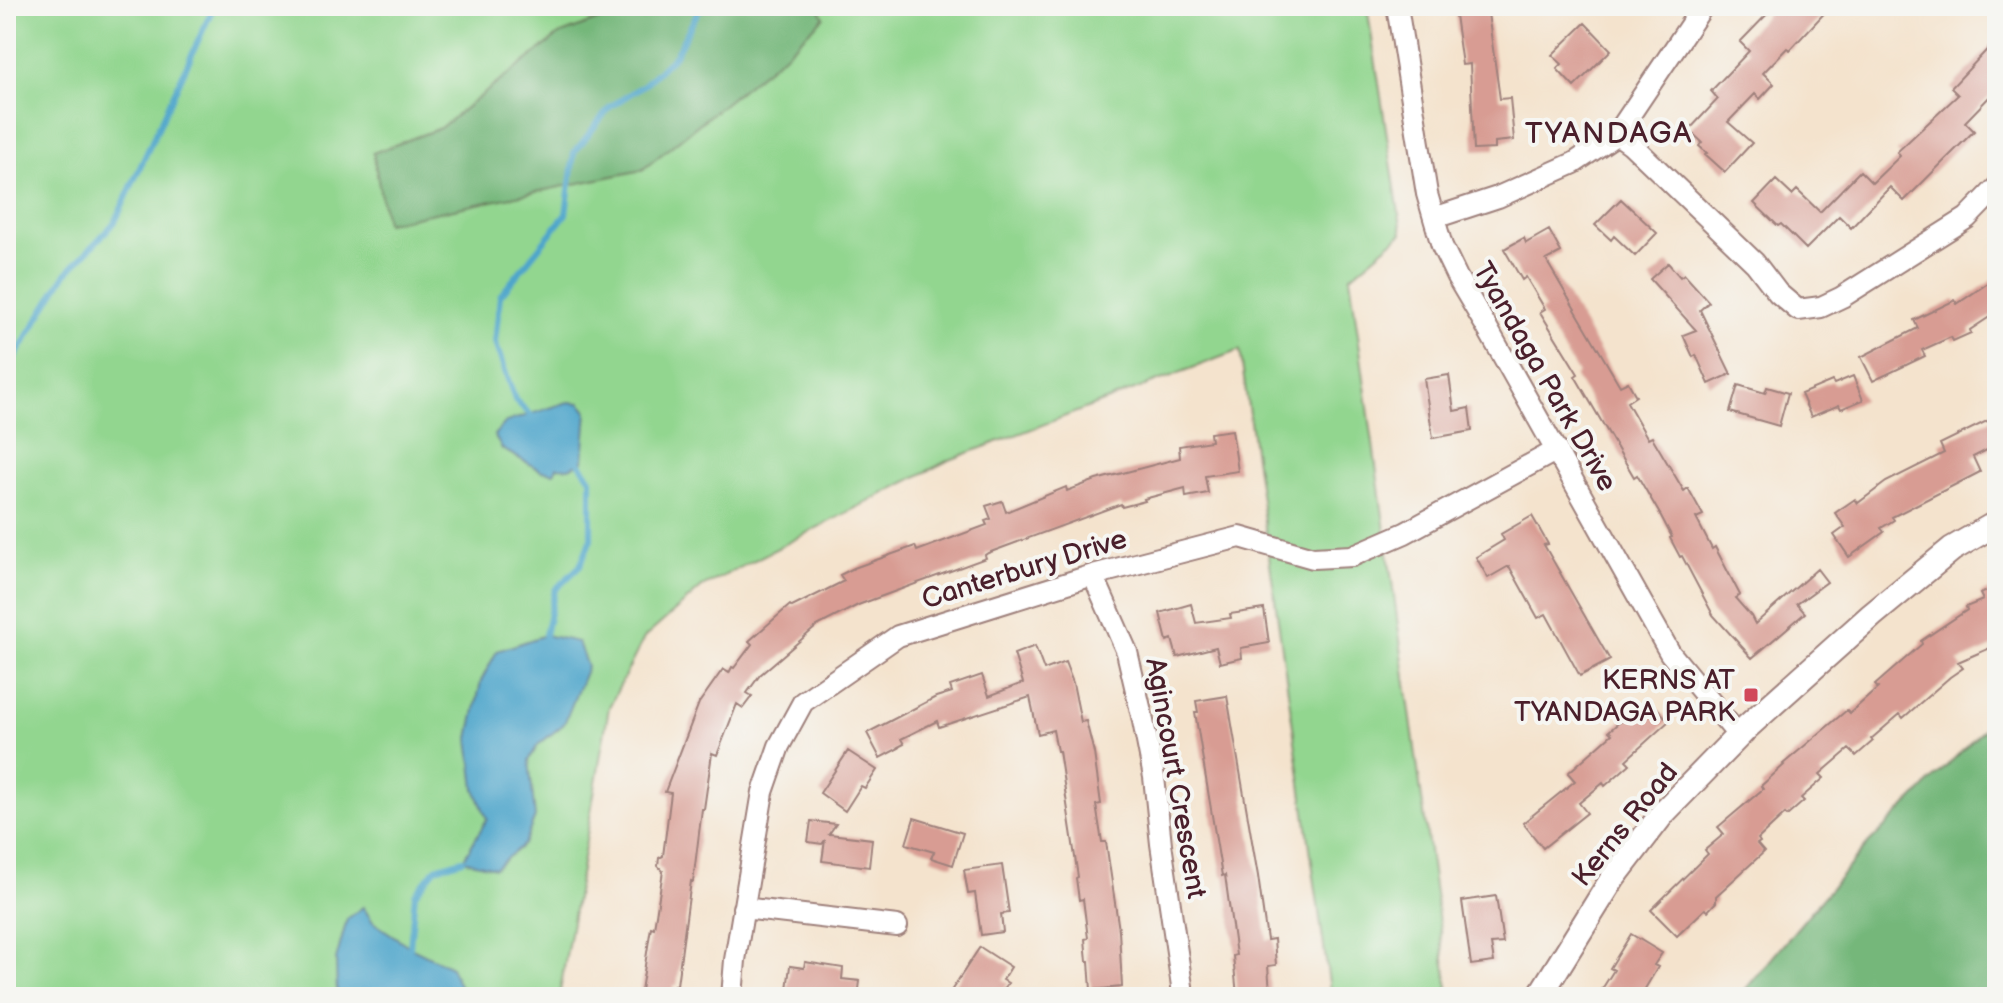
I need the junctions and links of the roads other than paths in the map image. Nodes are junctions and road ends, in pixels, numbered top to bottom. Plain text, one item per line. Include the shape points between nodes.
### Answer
1 (1397, 6) edge
2 (1703, 6) edge
3 (1617, 134) junction
4 (1997, 187) edge
5 (1434, 218) junction
6 (1557, 450) junction
7 (1997, 523) edge
8 (1093, 575) junction
9 (1739, 736) junction
10 (743, 908) junction
11 (897, 926) dead end
12 (732, 997) edge
13 (1182, 997) edge
14 (1539, 997) edge

1 - 5 street, Tyandaga Park Drive
2 - 3 street
3 - 4 street via 1798,310 1842,297 1967,218
3 - 5 street via 1574,163
5 - 6 street, Tyandaga Park Drive via 1457,277
6 - 8 street, Canterbury Drive via 1352,556 1313,558 1240,537
6 - 9 street, Tyandaga Park Drive via 1670,653
7 - 9 street, Kerns Road via 1952,549 1872,615
8 - 10 street, Canterbury Drive via 898,636 803,702 779,746 763,792
8 - 13 street, Agincourt Crescent via 1127,652 1142,716
9 - 14 street, Kerns Road via 1663,813 1613,878
10 - 11 street
10 - 12 street, Canterbury Drive

